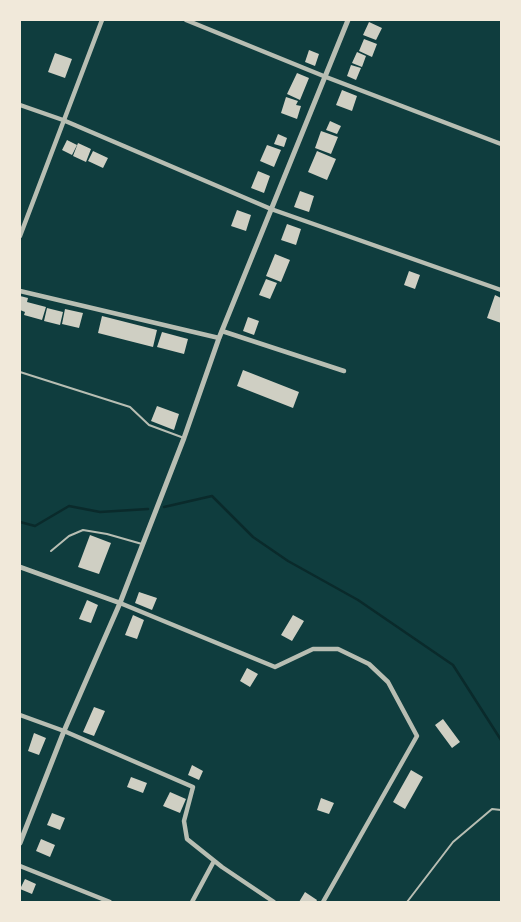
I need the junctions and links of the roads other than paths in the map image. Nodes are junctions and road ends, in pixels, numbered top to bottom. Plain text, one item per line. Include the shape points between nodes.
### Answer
1 (102, 20) edge
2 (186, 20) edge
3 (348, 20) edge
4 (326, 77) junction
5 (20, 105) edge
6 (63, 120) junction
7 (501, 144) edge
8 (271, 209) junction
9 (20, 236) edge
10 (501, 290) edge
11 (20, 291) edge
12 (222, 331) junction
13 (219, 338) junction
14 (344, 371) dead end
15 (20, 372) edge
16 (184, 438) junction
17 (142, 544) junction
18 (51, 551) dead end
19 (20, 567) edge
20 (120, 603) junction
21 (20, 715) edge
22 (64, 731) junction
23 (501, 810) edge
24 (20, 843) edge
25 (214, 860) junction
26 (20, 866) edge
27 (110, 902) edge
28 (192, 902) edge
29 (274, 902) edge
30 (323, 902) edge
31 (407, 902) edge

1 - 6 street
2 - 4 street
3 - 4 street
4 - 7 street
4 - 8 street
5 - 6 street
6 - 8 street
6 - 9 street
8 - 10 street
8 - 12 street
11 - 13 street
12 - 13 street
12 - 14 street
13 - 16 street
15 - 16 lane via 130,407 149,425
16 - 17 street
17 - 18 lane via 83,530 69,536
17 - 20 street
19 - 20 street
20 - 22 street
20 - 30 street via 274,667 313,649 338,649 369,664 388,682 417,736
21 - 22 street
22 - 24 street
22 - 25 street via 193,787 184,821 186,839
23 - 31 lane via 492,809 453,842
25 - 28 street
25 - 29 street
26 - 27 street

